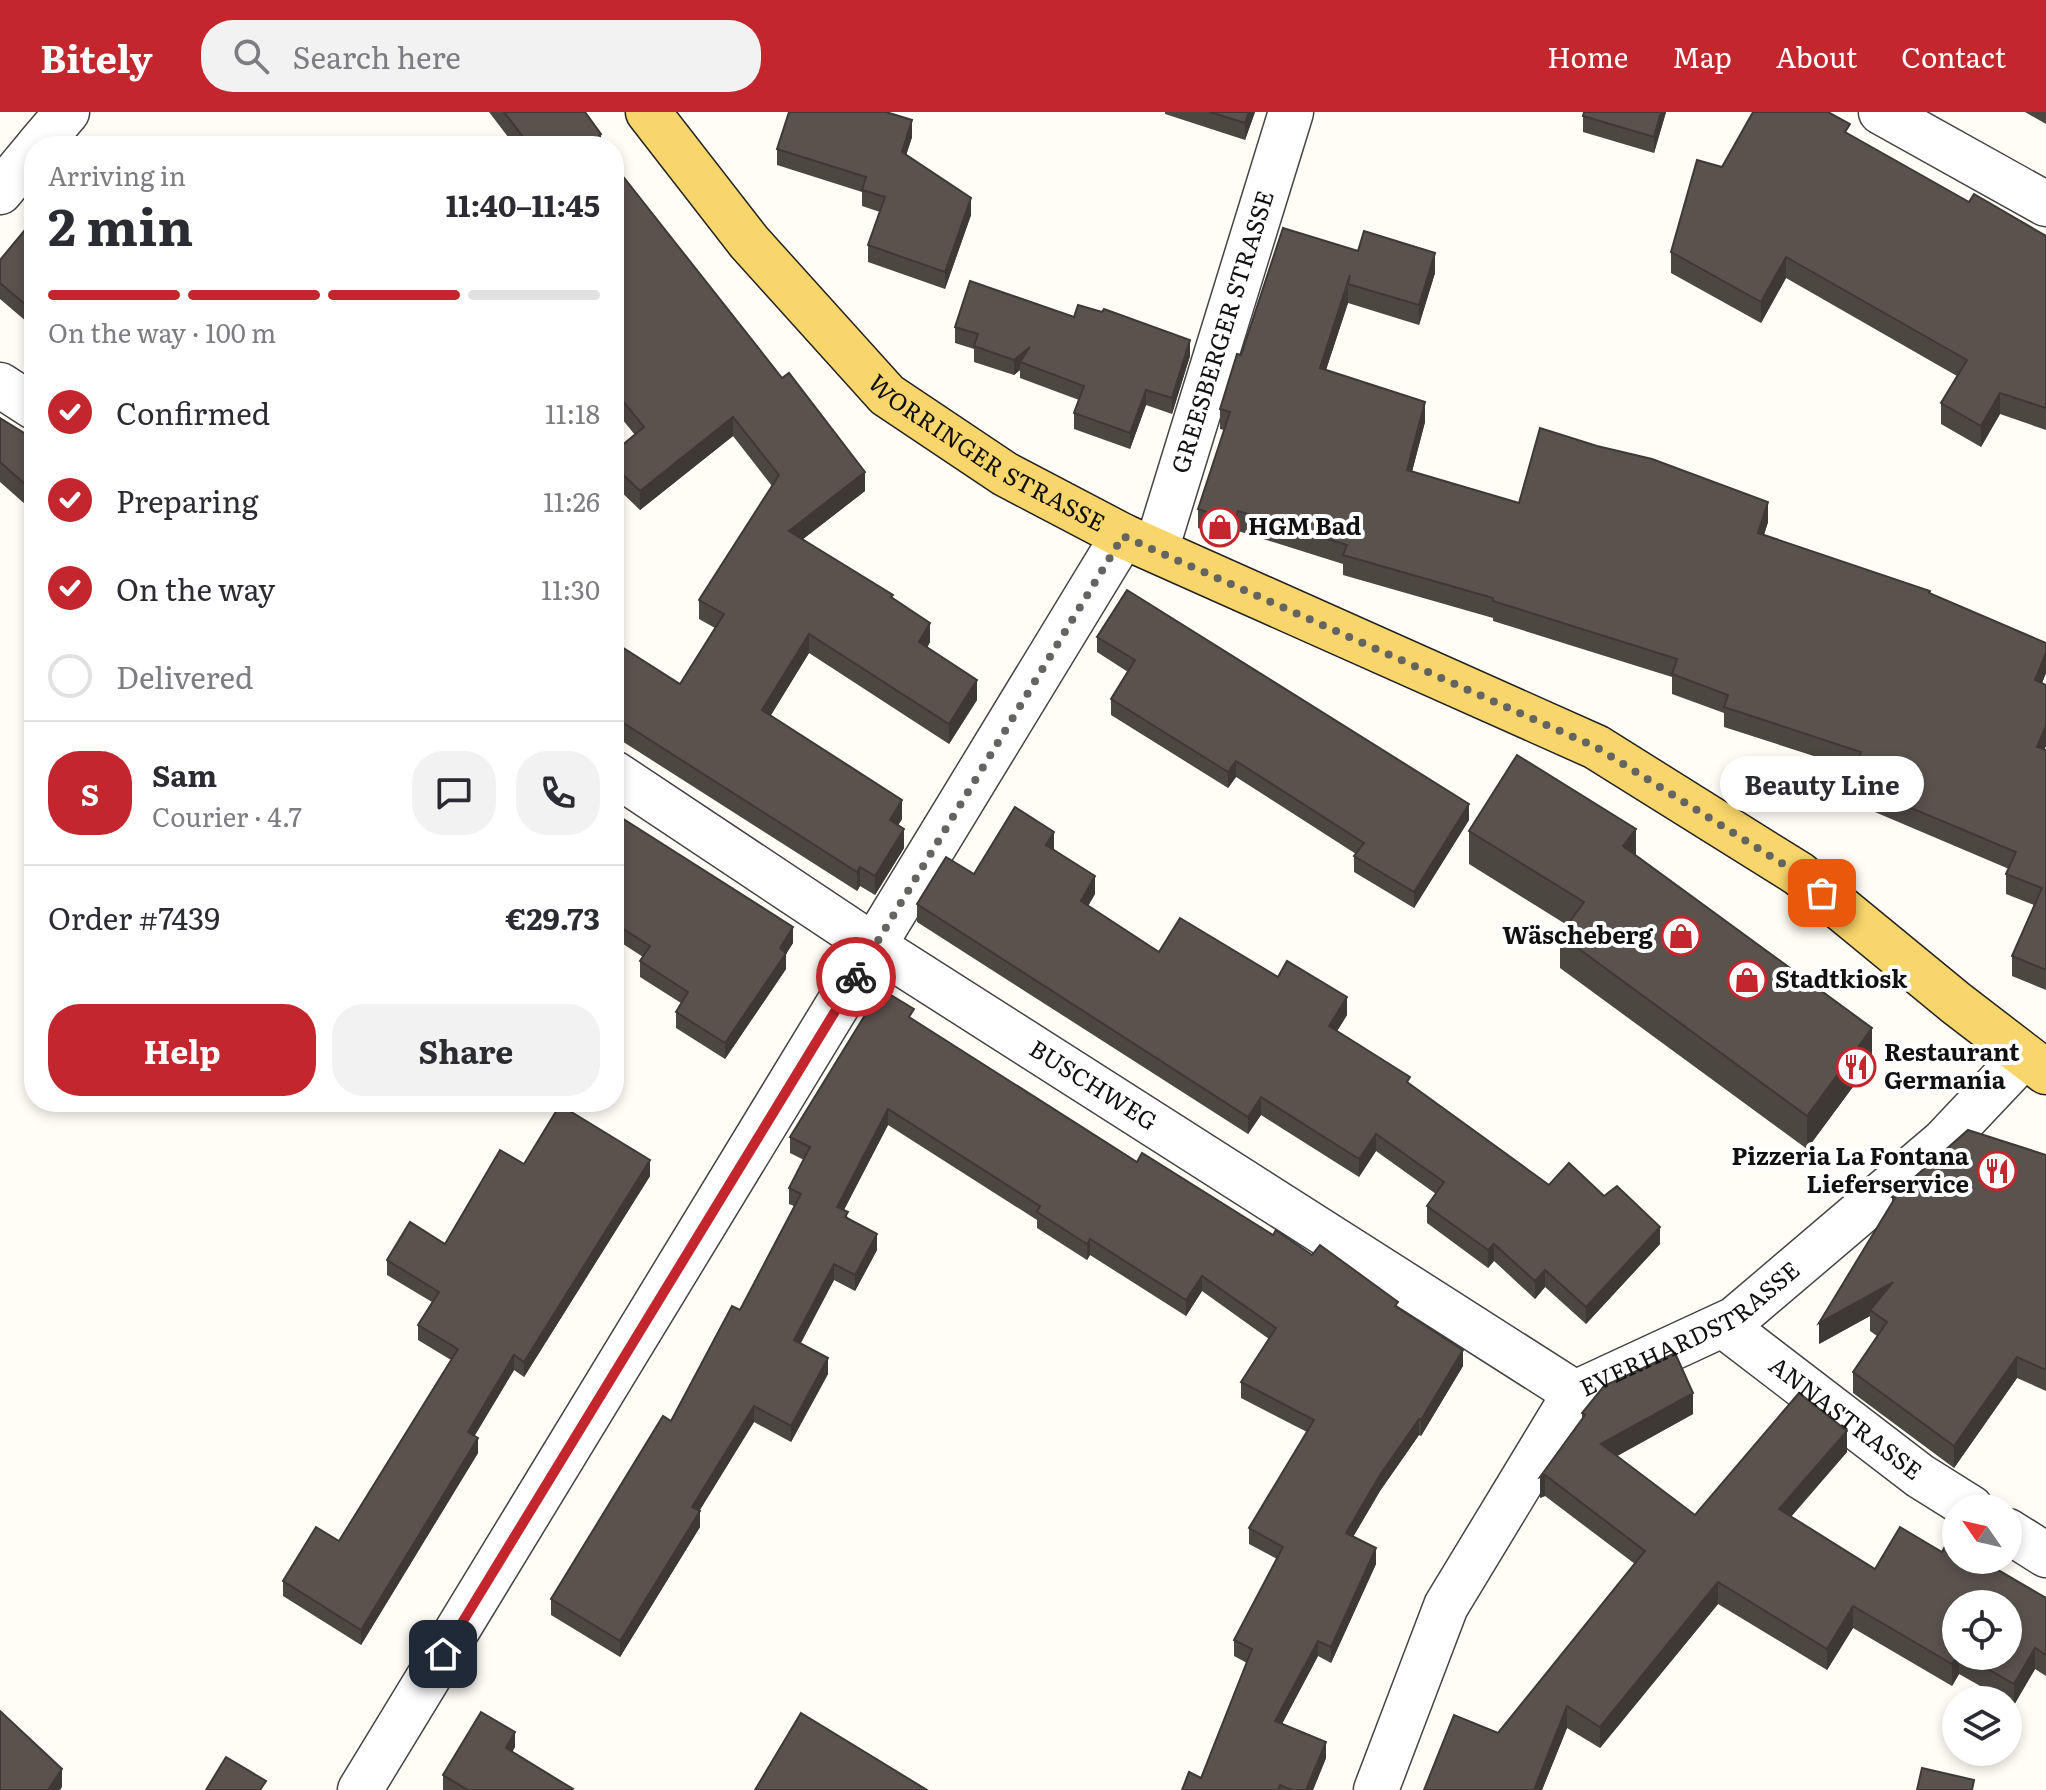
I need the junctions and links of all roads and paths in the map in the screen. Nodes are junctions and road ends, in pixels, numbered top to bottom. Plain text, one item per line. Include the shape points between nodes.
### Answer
1 (67, 112) edge
2 (648, 112) edge
3 (1291, 112) edge
4 (1881, 112) edge
5 (47, 136) edge
6 (24, 163) edge
7 (0, 192) edge
8 (2046, 204) edge
9 (0, 385) edge
10 (24, 401) edge
11 (1139, 543) junction
12 (624, 780) edge
13 (874, 946) junction
14 (2035, 1064) edge
15 (1723, 1325) junction
16 (1575, 1393) junction
17 (1949, 1494) edge
18 (2022, 1540) edge
19 (2046, 1555) edge
20 (360, 1790) edge
21 (1376, 1790) edge

1 - 5 street
2 - 11 main road, WORRINGER STRASSE via 749,242 887,395 1005,474
3 - 11 street, GREESBERGER STRASSE
4 - 8 street
6 - 7 street
9 - 10 street
11 - 13 street, GREESBERGER STRASSE
11 - 14 main road, WORRINGER STRASSE via 1596,747 1799,874
12 - 13 street, BUSCHWEG
13 - 16 street, BUSCHWEG
13 - 20 street, GREESBERGER STRASSE
14 - 15 street, EVERHARDSTRASSE
15 - 16 street, EVERHARDSTRASSE
15 - 17 street, ANNASTRASSE
16 - 21 street, EVERHARDSTRASSE via 1446,1606
18 - 19 street

